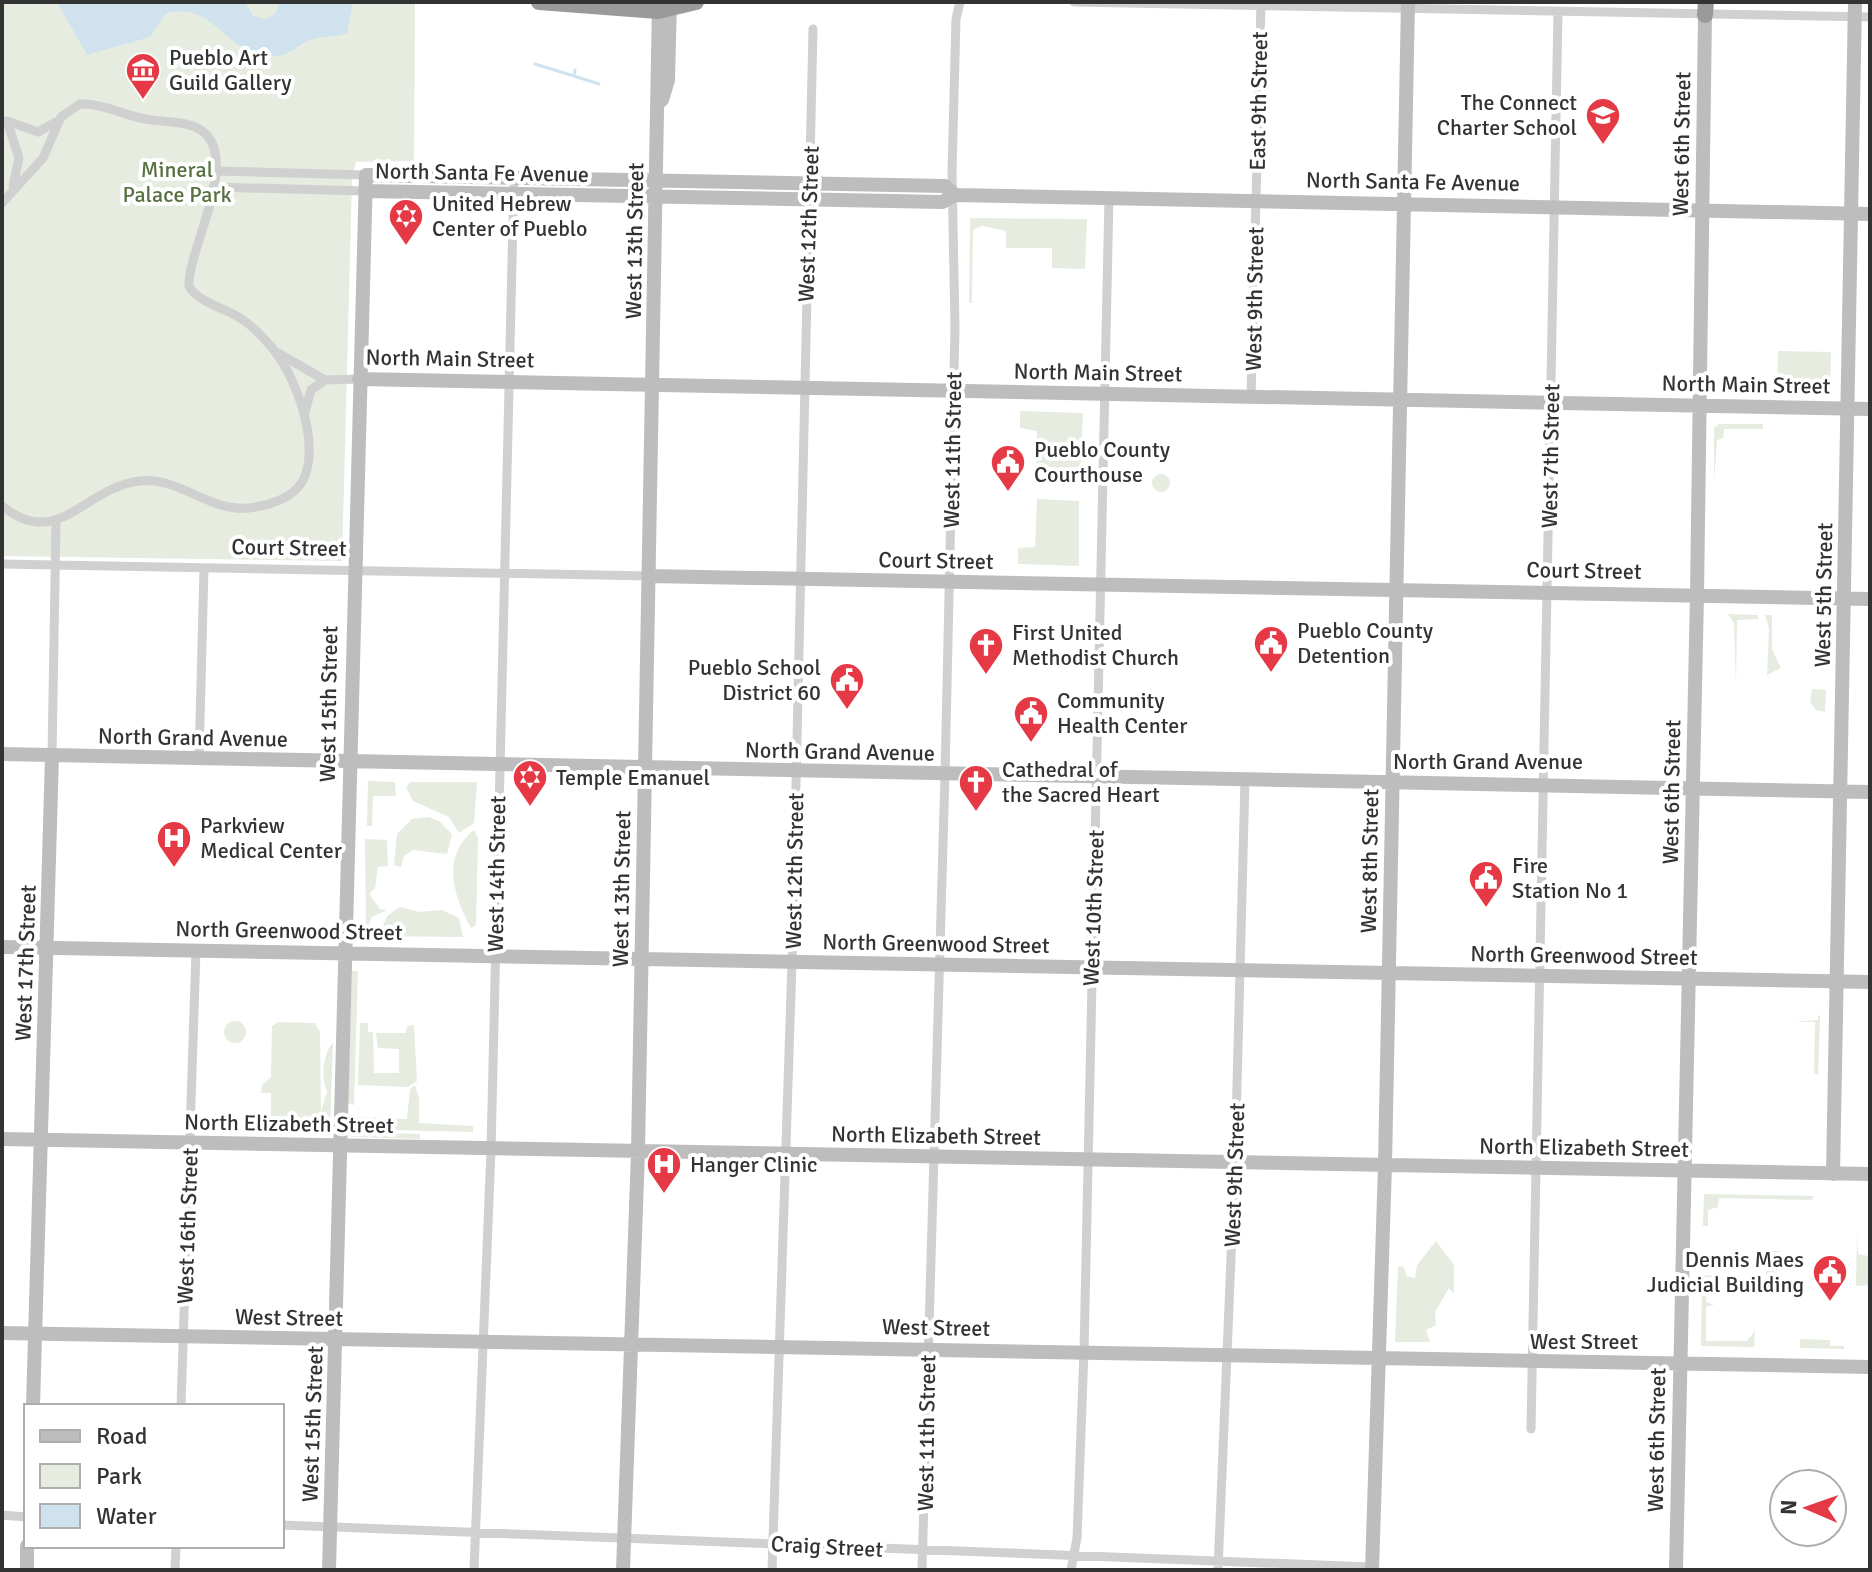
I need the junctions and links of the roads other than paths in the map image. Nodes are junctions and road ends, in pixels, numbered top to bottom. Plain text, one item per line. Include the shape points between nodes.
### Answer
1 (539, 2) edge
2 (696, 2) edge
3 (960, 2) edge
4 (1074, 2) edge
5 (1261, 3) edge
6 (1408, 5) edge
7 (664, 6) edge
8 (1705, 9) edge
9 (1558, 12) junction
10 (1860, 12) edge
11 (813, 29) dead end
12 (61, 117) junction
13 (215, 171) junction
14 (366, 175) junction
15 (514, 177) junction
16 (657, 181) junction
17 (810, 185) junction
18 (213, 187) junction
19 (365, 191) junction
20 (10, 192) junction
21 (513, 195) junction
22 (955, 195) junction
23 (657, 197) junction
24 (1109, 197) junction
25 (809, 201) junction
26 (1256, 201) junction
27 (2, 203) edge
28 (1403, 203) junction
29 (1554, 206) junction
30 (1702, 210) junction
31 (1851, 214) junction
32 (1870, 214) edge
33 (277, 353) junction
34 (359, 379) junction
35 (325, 380) junction
36 (507, 380) junction
37 (655, 385) junction
38 (803, 388) junction
39 (953, 391) junction
40 (1103, 394) junction
41 (1251, 397) junction
42 (1399, 399) junction
43 (1551, 402) junction
44 (1700, 406) junction
45 (1848, 409) junction
46 (1870, 409) edge
47 (305, 412) junction
48 (2, 506) edge
49 (56, 521) junction
50 (2, 564) edge
51 (56, 564) junction
52 (204, 568) junction
53 (353, 570) junction
54 (502, 572) junction
55 (650, 576) junction
56 (801, 579) junction
57 (949, 582) junction
58 (1098, 585) junction
59 (1395, 590) junction
60 (1547, 591) junction
61 (1697, 595) junction
62 (1844, 598) junction
63 (1870, 599) edge
64 (2, 754) edge
65 (52, 756) junction
66 (199, 759) junction
67 (349, 763) junction
68 (498, 766) junction
69 (645, 770) junction
70 (796, 771) junction
71 (945, 775) junction
72 (1096, 778) junction
73 (1245, 780) junction
74 (1393, 782) junction
75 (1544, 783) junction
76 (1693, 786) junction
77 (1840, 791) junction
78 (1870, 792) edge
79 (2, 947) edge
80 (48, 948) junction
81 (196, 951) junction
82 (346, 954) junction
83 (494, 956) junction
84 (642, 960) junction
85 (792, 962) junction
86 (941, 965) junction
87 (1091, 969) junction
88 (1241, 971) junction
89 (1389, 974) junction
90 (1540, 976) junction
91 (1688, 979) junction
92 (1837, 981) junction
93 (1870, 982) edge
94 (2, 1139) edge
95 (41, 1140) junction
96 (190, 1143) junction
97 (341, 1147) junction
98 (491, 1150) junction
99 (638, 1152) junction
100 (786, 1154) junction
101 (932, 1156) junction
102 (1088, 1160) junction
103 (1235, 1161) junction
104 (1385, 1165) junction
105 (1536, 1168) junction
106 (1684, 1171) junction
107 (1833, 1174) junction
108 (1870, 1174) edge
109 (2, 1333) edge
110 (36, 1333) junction
111 (183, 1337) junction
112 (337, 1340) junction
113 (484, 1342) junction
114 (631, 1345) junction
115 (779, 1346) junction
116 (927, 1349) junction
117 (1084, 1352) junction
118 (1228, 1355) junction
119 (1379, 1358) junction
120 (1532, 1363) junction
121 (1679, 1364) junction
122 (1870, 1367) edge
123 (33, 1404) edge
124 (181, 1404) edge
125 (1531, 1429) dead end
126 (2, 1515) edge
127 (24, 1517) edge
128 (284, 1525) edge
129 (330, 1527) junction
130 (475, 1533) junction
131 (624, 1538) junction
132 (772, 1544) junction
133 (27, 1548) edge
134 (176, 1548) edge
135 (923, 1550) junction
136 (1071, 1554) junction
137 (1218, 1565) edge
138 (1372, 1568) edge
139 (27, 1570) edge
140 (175, 1570) edge
141 (329, 1570) edge
142 (474, 1570) edge
143 (623, 1570) edge
144 (772, 1570) edge
145 (922, 1570) edge
146 (1071, 1570) edge
147 (1676, 1570) edge

1 - 7 highway
2 - 7 highway
3 - 22 street, West 11th Street
4 - 5 street
5 - 6 street
5 - 26 street, East 9th Street
6 - 9 street
6 - 28 street, West 8th Street
7 - 16 street, West 13th Street
8 - 9 street
8 - 10 street
8 - 30 street, West 6th Street
9 - 29 street, West 7th Street
10 - 31 street, West 5th Street
11 - 17 street, West 12th Street
12 - 13 street via 74,106 87,104 131,118 196,128 209,138
12 - 20 street via 43,158
12 - 20 street via 38,132 7,121 19,158
13 - 14 street, North Santa Fe Avenue
13 - 18 street
14 - 15 street, North Santa Fe Avenue
14 - 19 street, West 15th Street
15 - 16 street, North Santa Fe Avenue
15 - 21 street, West 14th Street
16 - 17 street, North Santa Fe Avenue
16 - 23 street, West 13th Street
17 - 22 street, North Santa Fe Avenue via 945,186
17 - 25 street, West 12th Street
18 - 19 street, North Santa Fe Avenue
18 - 33 street via 189,281 191,291 240,318
19 - 21 street, North Santa Fe Avenue
19 - 34 street, West 15th Street
20 - 27 street
21 - 23 street, North Santa Fe Avenue
21 - 36 street, West 14th Street
22 - 24 street, North Santa Fe Avenue
22 - 25 street, North Santa Fe Avenue via 942,202
22 - 39 street, West 11th Street
23 - 25 street, North Santa Fe Avenue
23 - 37 street, West 13th Street
24 - 26 street, North Santa Fe Avenue
24 - 40 street, West 10th Street
25 - 38 street, West 12th Street
26 - 28 street, North Santa Fe Avenue
26 - 41 street, West 9th Street
28 - 29 street, North Santa Fe Avenue
28 - 42 street, West 8th Street
29 - 30 street, North Santa Fe Avenue
29 - 43 street, West 7th Street
30 - 31 street, North Santa Fe Avenue
30 - 44 street, West 6th Street
31 - 32 street, North Santa Fe Avenue
31 - 45 street, West 5th Street
33 - 35 street
33 - 47 street
34 - 35 street, North Main Street
34 - 36 street, North Main Street
34 - 53 street, West 15th Street
35 - 47 street via 311,390
36 - 37 street, North Main Street
36 - 54 street, West 14th Street
37 - 38 street, North Main Street
37 - 55 street, West 13th Street
38 - 39 street, North Main Street
38 - 56 street, West 12th Street
39 - 40 street, North Main Street
39 - 57 street, West 11th Street
40 - 41 street, North Main Street
40 - 58 street, West 10th Street
41 - 42 street, North Main Street
42 - 43 street, North Main Street
42 - 59 street, West 8th Street
43 - 44 street, North Main Street
43 - 60 street, West 7th Street
44 - 45 street, North Main Street
44 - 61 street, West 6th Street
45 - 46 street, North Main Street
45 - 62 street, West 5th Street
47 - 49 street via 306,472 301,485 284,498 249,508 230,507 165,482 137,481 106,491
48 - 49 street via 26,522
49 - 51 street, West 17th Street
50 - 51 street, Court Street
51 - 52 street, Court Street
51 - 65 street, West 17th Street
52 - 53 street, Court Street
52 - 66 street
53 - 54 street, Court Street
53 - 67 street, West 15th Street
54 - 55 street, Court Street
54 - 68 street, West 14th Street
55 - 56 street, Court Street
55 - 69 street, West 13th Street
56 - 57 street, Court Street
56 - 70 street, West 12th Street
57 - 58 street, Court Street
57 - 71 street, West 11th Street
58 - 59 street, Court Street
58 - 72 street, West 10th Street
59 - 60 street, Court Street
59 - 74 street, West 8th Street
60 - 61 street, Court Street
60 - 75 street, West 7th Street
61 - 62 street, Court Street
61 - 76 street, West 6th Street
62 - 63 street, Court Street
62 - 77 street, West 5th Street
64 - 65 street, North Grand Avenue
65 - 66 street, North Grand Avenue
65 - 80 street, West 17th Street
66 - 67 street, North Grand Avenue
67 - 68 street, North Grand Avenue
67 - 82 street, West 15th Street
68 - 69 street, North Grand Avenue
68 - 83 street, West 14th Street
69 - 70 street, North Grand Avenue
69 - 84 street, West 13th Street
70 - 71 street, North Grand Avenue
70 - 85 street, West 12th Street
71 - 72 street, North Grand Avenue
71 - 86 street, West 11th Street
72 - 73 street, North Grand Avenue
72 - 87 street, West 10th Street
73 - 74 street, North Grand Avenue
73 - 88 street, West 9th Street
74 - 75 street, North Grand Avenue
74 - 89 street, West 8th Street
75 - 76 street, North Grand Avenue
75 - 90 street, West 7th Street
76 - 77 street, North Grand Avenue
76 - 91 street, West 6th Street
77 - 78 street, North Grand Avenue
77 - 92 street, West 5th Street
79 - 80 street, North Greenwood Street
80 - 81 street, North Greenwood Street
80 - 95 street, West 17th Street
81 - 82 street, North Greenwood Street
81 - 96 street, West 16th Street
82 - 83 street, North Greenwood Street
82 - 97 street, West 15th Street
83 - 84 street, North Greenwood Street
83 - 98 street, West 14th Street
84 - 85 street, North Greenwood Street
84 - 99 street, West 13th Street
85 - 86 street, North Greenwood Street
85 - 100 street, West 12th Street
86 - 87 street, North Greenwood Street
86 - 101 street, West 11th Street
87 - 88 street, North Greenwood Street
87 - 102 street, West 10th Street
88 - 89 street, North Greenwood Street
88 - 103 street, West 9th Street
89 - 90 street, North Greenwood Street
89 - 104 street, West 8th Street
90 - 91 street, North Greenwood Street
90 - 105 street, West 7th Street
91 - 92 street, North Greenwood Street
91 - 106 street, West 6th Street
92 - 93 street, North Greenwood Street
92 - 107 street, West 5th Street
94 - 95 street, North Elizabeth Street
95 - 96 street, North Elizabeth Street
95 - 110 street, West 17th Street
96 - 97 street, North Elizabeth Street
96 - 111 street, West 16th Street
97 - 98 street, North Elizabeth Street
97 - 112 street, West 15th Street
98 - 99 street, North Elizabeth Street
98 - 113 street, West 14th Street
99 - 100 street, North Elizabeth Street
99 - 114 street, West 13th Street
100 - 101 street, North Elizabeth Street
100 - 115 street, West 12th Street
101 - 102 street, North Elizabeth Street
101 - 116 street, West 11th Street
102 - 103 street, North Elizabeth Street
102 - 117 street, West 10th Street
103 - 104 street, North Elizabeth Street
103 - 118 street, West 9th Street
104 - 105 street, North Elizabeth Street
104 - 119 street, West 8th Street
105 - 106 street, North Elizabeth Street
105 - 120 street, West 7th Street
106 - 107 street, North Elizabeth Street
106 - 121 street, West 6th Street
107 - 108 street, North Elizabeth Street
109 - 110 street, West Street
110 - 111 street, West Street
110 - 123 street, West 17th Street
111 - 112 street, West Street
111 - 124 street, West 16th Street
112 - 113 street, West Street
112 - 129 street, West 15th Street
113 - 114 street, West Street
113 - 130 street, West 14th Street
114 - 115 street, West Street
114 - 131 street, West 13th Street
115 - 116 street, West Street
115 - 132 street, West 12th Street
116 - 117 street, West Street
116 - 135 street, West 11th Street
117 - 118 street, West Street
117 - 136 street, West 10th Street via 1077,1538
118 - 119 street, West Street
118 - 137 street, West 9th Street
119 - 120 street, West Street
119 - 138 street, West 8th Street
120 - 121 street, West Street
120 - 125 street, West 7th Street
121 - 122 street, West Street
121 - 147 street, West 6th Street
126 - 127 street
128 - 129 street, Craig Street
129 - 130 street, Craig Street
129 - 141 street, West 15th Street
130 - 131 street, Craig Street
130 - 142 street, West 14th Street
131 - 132 street, Craig Street
131 - 143 street, West 13th Street
132 - 135 street, Craig Street
132 - 144 street, West 12th Street
133 - 139 street
134 - 140 street
135 - 136 street, Craig Street
135 - 145 street, West 11th Street
136 - 137 street, Craig Street
136 - 146 street, West 10th Street
137 - 138 street, Craig Street

